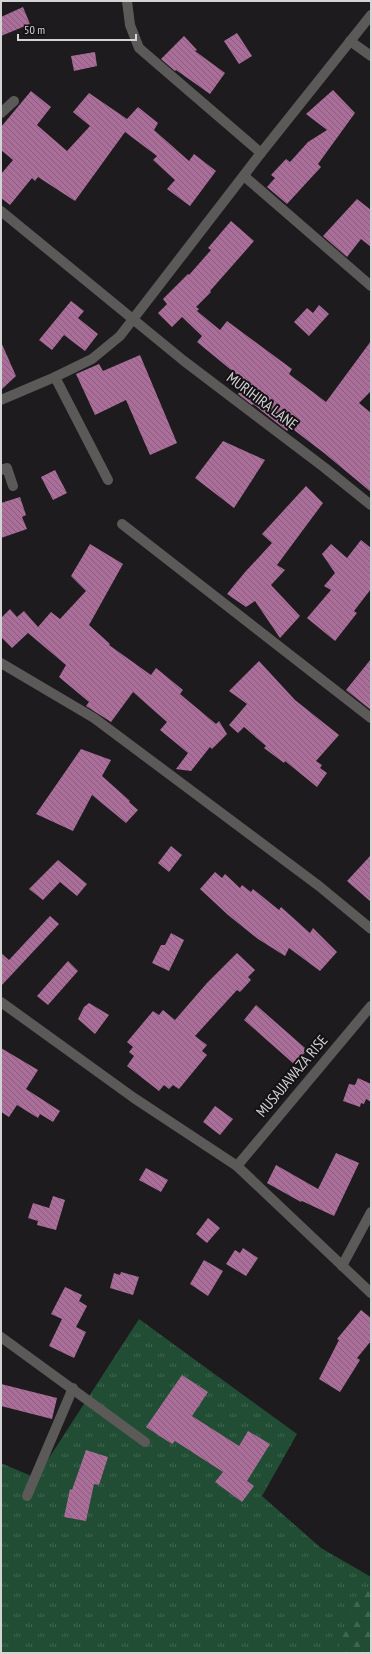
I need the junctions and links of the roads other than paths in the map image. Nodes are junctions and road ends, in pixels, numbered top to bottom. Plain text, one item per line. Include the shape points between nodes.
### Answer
1 (126, 1) edge
2 (371, 15) edge
3 (350, 41) junction
4 (371, 56) edge
5 (14, 101) dead end
6 (1, 113) edge
7 (261, 153) junction
8 (244, 176) junction
9 (1, 211) edge
10 (371, 286) edge
11 (134, 320) junction
12 (55, 377) junction
13 (1, 400) edge
14 (1, 470) edge
15 (108, 480) dead end
16 (13, 486) dead end
17 (371, 506) edge
18 (122, 524) dead end
19 (1, 663) edge
20 (371, 718) edge
21 (371, 929) edge
22 (1, 1002) edge
23 (371, 1006) edge
24 (237, 1166) junction
25 (371, 1212) edge
26 (342, 1266) junction
27 (371, 1293) edge
28 (1, 1337) edge
29 (73, 1388) junction
30 (145, 1442) dead end
31 (27, 1496) dead end

1 - 7 street via 130,25 140,48
2 - 3 street
3 - 4 street
3 - 7 street
5 - 6 street
7 - 8 street
8 - 10 street
8 - 11 street
9 - 11 street, MURIHIRA LANE
11 - 12 street via 120,336 92,359
11 - 17 street, MURIHIRA LANE
12 - 13 street
12 - 15 street
14 - 16 street via 7,468
18 - 20 street
19 - 21 street via 94,718 319,886
22 - 24 street via 134,1098
23 - 24 street, MUSAJJAWAZA RISE
24 - 26 street
25 - 26 street
26 - 27 street
28 - 29 street
29 - 30 street
29 - 31 street

